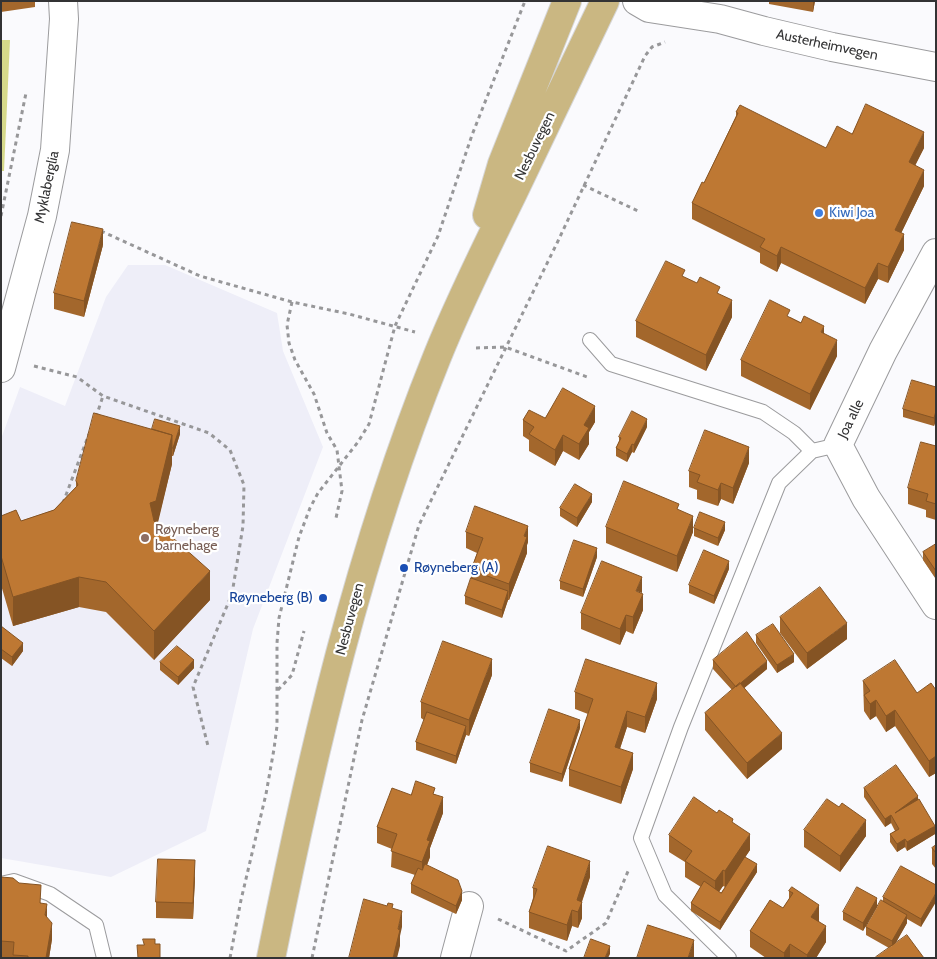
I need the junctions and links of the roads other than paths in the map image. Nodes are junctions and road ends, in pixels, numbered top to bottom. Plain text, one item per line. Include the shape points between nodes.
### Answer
1 (63, 1) edge
2 (567, 1) edge
3 (605, 1) edge
4 (637, 1) edge
5 (696, 1) edge
6 (720, 19) junction
7 (936, 67) edge
8 (936, 252) edge
9 (465, 290) junction
10 (590, 340) dead end
11 (3, 363) edge
12 (838, 445) junction
13 (812, 451) junction
14 (936, 605) edge
15 (1, 884) edge
16 (469, 906) road end
17 (104, 958) edge
18 (270, 958) edge
19 (454, 958) edge
20 (729, 958) edge

1 - 11 street, Myklaberglia via 55,150 42,216
2 - 9 main road, Nesbuvegen via 502,164
3 - 9 main road, Nesbuvegen
4 - 6 street, Austerheimvegen via 650,8
5 - 6 street, Austerheimvegen
6 - 7 street, Austerheimvegen via 832,47
8 - 12 street, Joa alle
9 - 18 main road, Nesbuvegen via 436,358 391,482 360,581 303,801
10 - 13 lane via 611,364 764,412 794,433
12 - 13 lane
12 - 14 street, Joa alle via 866,498
13 - 20 lane via 779,482 680,727 642,838 666,896
15 - 17 lane via 14,881 50,894 96,925
16 - 19 street

